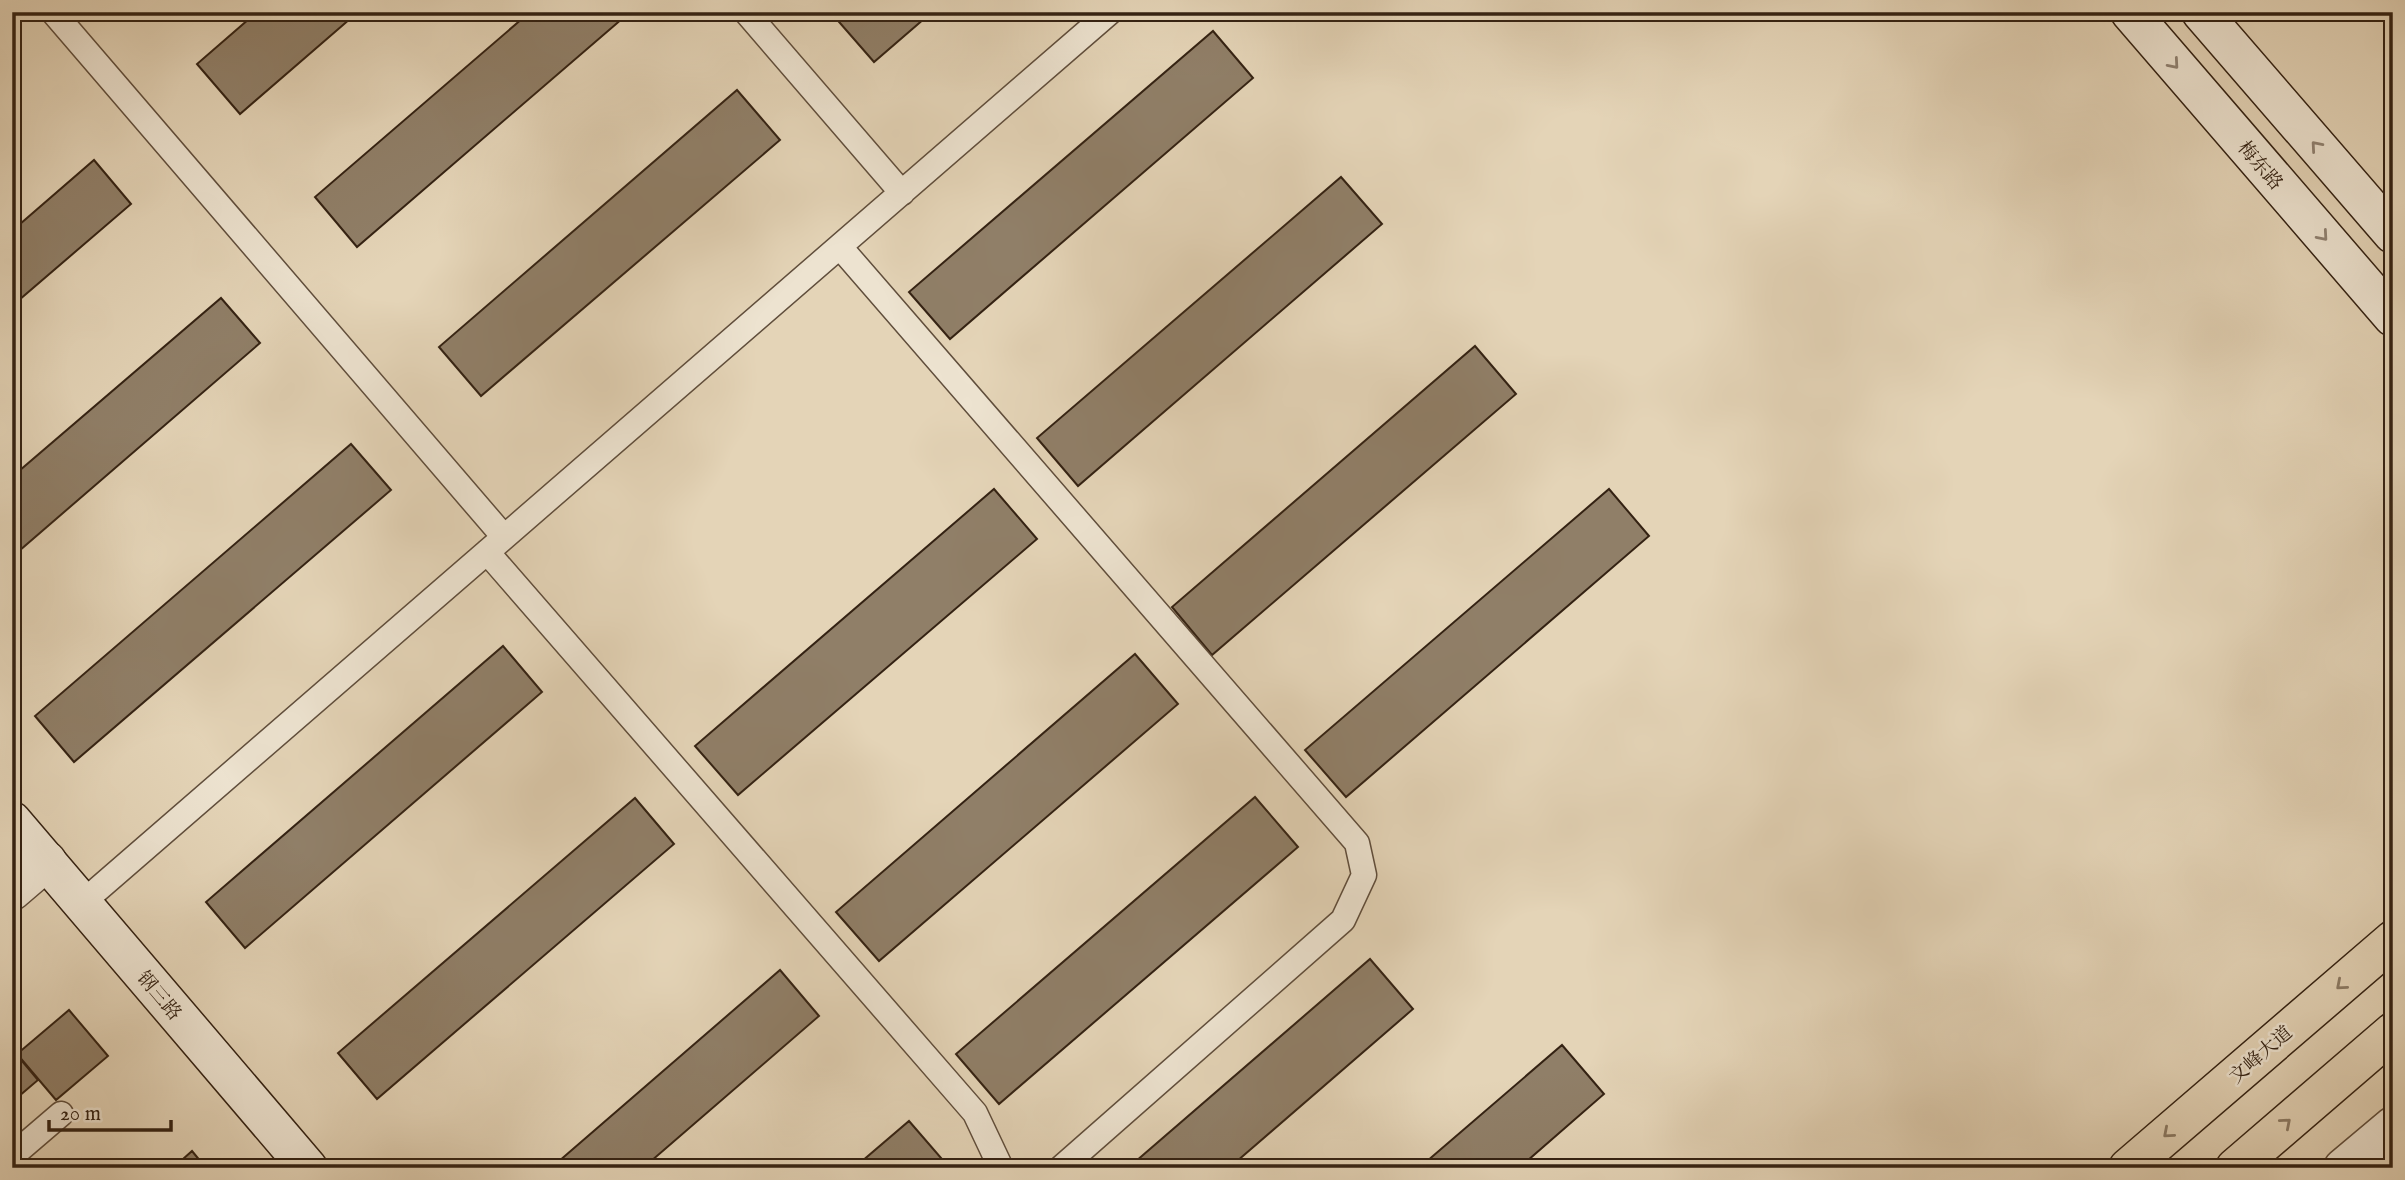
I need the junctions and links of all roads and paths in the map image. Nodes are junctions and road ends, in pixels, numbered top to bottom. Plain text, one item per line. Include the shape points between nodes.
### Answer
1 (53, 12) edge
2 (746, 12) edge
3 (1110, 12) edge
4 (2130, 12) edge
5 (2201, 12) edge
6 (902, 193) junction
7 (2393, 234) edge
8 (840, 247) junction
9 (2393, 317) edge
10 (496, 545) junction
11 (12, 821) edge
12 (47, 862) junction
13 (12, 891) edge
14 (82, 903) junction
15 (2393, 940) edge
16 (2393, 1032) edge
17 (61, 1114) dead end
18 (2393, 1126) edge
19 (12, 1156) edge
20 (309, 1168) edge
21 (1001, 1168) edge
22 (1061, 1168) edge
23 (2128, 1168) edge
24 (2235, 1168) edge
25 (2343, 1168) edge

1 - 10 lane
2 - 6 lane
3 - 6 lane
4 -> 9 main road, 梅东路
7 -> 5 main road
6 - 8 lane
8 - 10 lane
8 - 22 lane via 1357,843 1364,875 1343,920
10 - 14 lane
10 - 21 lane via 975,1113
11 - 12 main road, 钢三路
12 - 13 main road
12 - 14 main road, 钢三路
14 - 20 main road, 钢三路
15 -> 23 main road, 文峰大道
24 -> 16 main road
17 - 19 lane
18 - 25 main road

